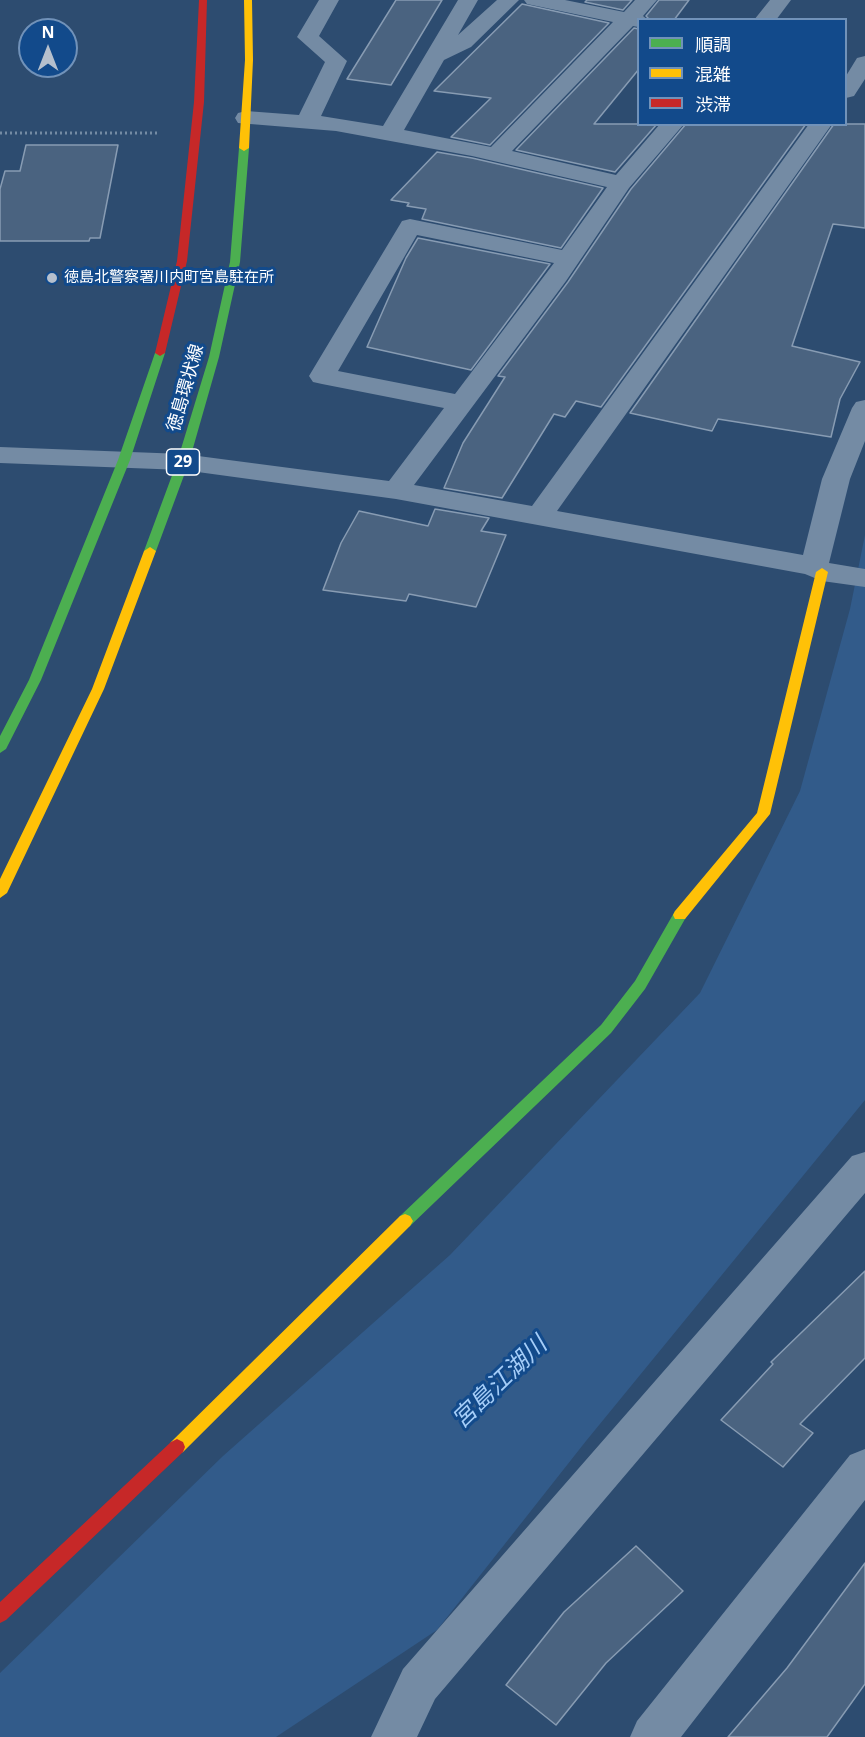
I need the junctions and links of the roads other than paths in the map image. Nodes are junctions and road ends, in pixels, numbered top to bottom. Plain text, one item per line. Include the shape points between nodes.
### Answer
1 (203, 0) edge
2 (248, 0) edge
3 (329, 0) edge
4 (468, 0) edge
5 (509, 0) edge
6 (534, 0) edge
7 (647, 0) edge
8 (781, 0) edge
9 (766, 18) edge
10 (634, 20) edge
11 (432, 62) junction
12 (246, 118) junction
13 (307, 122) junction
14 (671, 126) edge
15 (820, 126) edge
16 (390, 134) junction
17 (496, 155) junction
18 (621, 183) junction
19 (569, 258) junction
20 (461, 403) junction
21 (865, 408) edge
22 (0, 455) edge
23 (124, 460) junction
24 (183, 462) junction
25 (396, 490) junction
26 (538, 516) junction
27 (837, 572) edge
28 (0, 749) edge
29 (0, 893) edge
30 (865, 1167) edge
31 (865, 1468) edge
32 (0, 1614) edge
33 (394, 1737) edge
34 (653, 1737) edge

1 - 23 main road, 徳島環状線 via 202,61 182,261 159,355
2 - 12 main road, 徳島環状線 / 29
3 - 13 street via 308,37 336,61
4 - 11 street
5 - 11 street via 463,42
6 - 10 street
7 - 10 street
8 - 9 street
10 - 17 street
11 - 16 street
12 - 13 street
12 - 24 main road, 徳島環状線 / 29 via 235,262 214,357
13 - 16 street
14 - 18 street
15 - 26 street
16 - 17 street
17 - 18 street
18 - 19 street
19 - 20 street
19 - 20 street via 410,226 322,376
20 - 25 street
21 - 27 street via 836,479
22 - 23 street
23 - 24 street
23 - 28 main road, 徳島環状線 via 35,680
24 - 25 street
24 - 29 main road, 徳島環状線 / 29 via 98,689
25 - 26 street
26 - 27 street
27 - 32 main road via 764,814 683,910 640,986 606,1029 423,1203 139,1484
30 - 33 street via 419,1684
31 - 34 street

